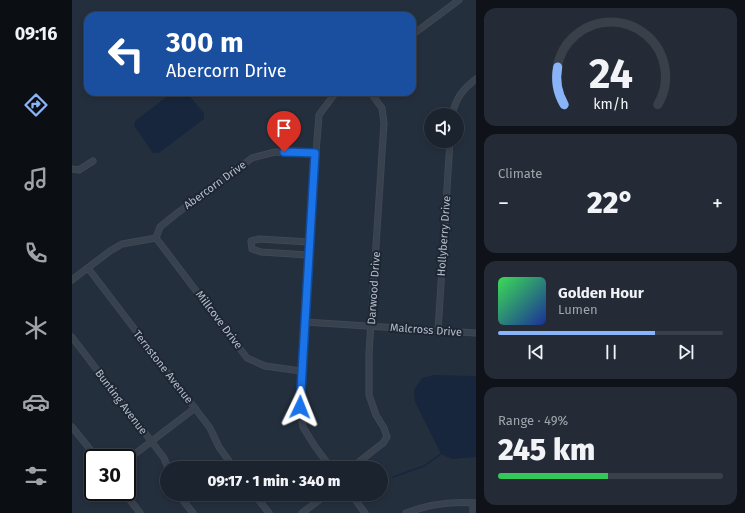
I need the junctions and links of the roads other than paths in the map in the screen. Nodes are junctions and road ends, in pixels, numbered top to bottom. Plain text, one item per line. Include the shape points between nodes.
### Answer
1 (459, 0) edge
2 (416, 32) edge
3 (476, 79) edge
4 (333, 96) edge
5 (373, 96) edge
6 (454, 108) edge
7 (450, 148) edge
8 (315, 153) junction
9 (93, 161) dead end
10 (72, 169) edge
11 (156, 238) junction
12 (309, 242) junction
13 (308, 255) junction
14 (88, 268) junction
15 (72, 280) edge
16 (305, 322) junction
17 (372, 327) junction
18 (438, 331) junction
19 (476, 334) edge
20 (72, 337) edge
21 (301, 371) junction
22 (195, 408) junction
23 (72, 427) edge
24 (151, 441) junction
25 (90, 449) edge
26 (136, 453) edge
27 (165, 461) edge
28 (229, 461) edge
29 (326, 461) edge
30 (360, 461) edge
31 (131, 501) edge
32 (184, 501) edge
33 (260, 501) edge
34 (318, 501) edge
35 (356, 501) edge
36 (474, 503) edge
37 (140, 513) edge
38 (193, 513) edge
39 (269, 513) edge
40 (302, 513) edge
41 (365, 513) edge
42 (406, 513) edge
43 (473, 513) edge

1 - 2 street
3 - 6 street via 466,87
4 - 8 street via 319,115
5 - 17 street, Darwood Drive via 382,108 384,123
7 - 18 street, Hollyberry Drive
8 - 11 street, Abercorn Drive via 275,152 252,158 170,218 160,227
8 - 12 street
9 - 10 street via 79,170
11 - 14 street via 122,244
11 - 21 street, Millcove Drive via 248,358 265,366
12 - 13 street
12 - 13 street via 259,239 252,241 252,249 261,252
13 - 16 street
14 - 15 street
14 - 22 street, Ternstone Avenue
16 - 17 street, Malcross Drive
16 - 21 street
17 - 18 street, Malcross Drive
17 - 30 street, Darwood Drive via 369,395 387,437
18 - 19 street, Malcross Drive
20 - 24 street, Bunting Avenue
21 - 29 street via 300,407 303,427
22 - 24 street
22 - 28 street, Ternstone Avenue
23 - 25 street
24 - 26 street
24 - 27 street, Bunting Avenue
31 - 37 street
32 - 38 street
33 - 39 street
34 - 40 street
35 - 41 street
36 - 42 street via 435,504
36 - 43 street

